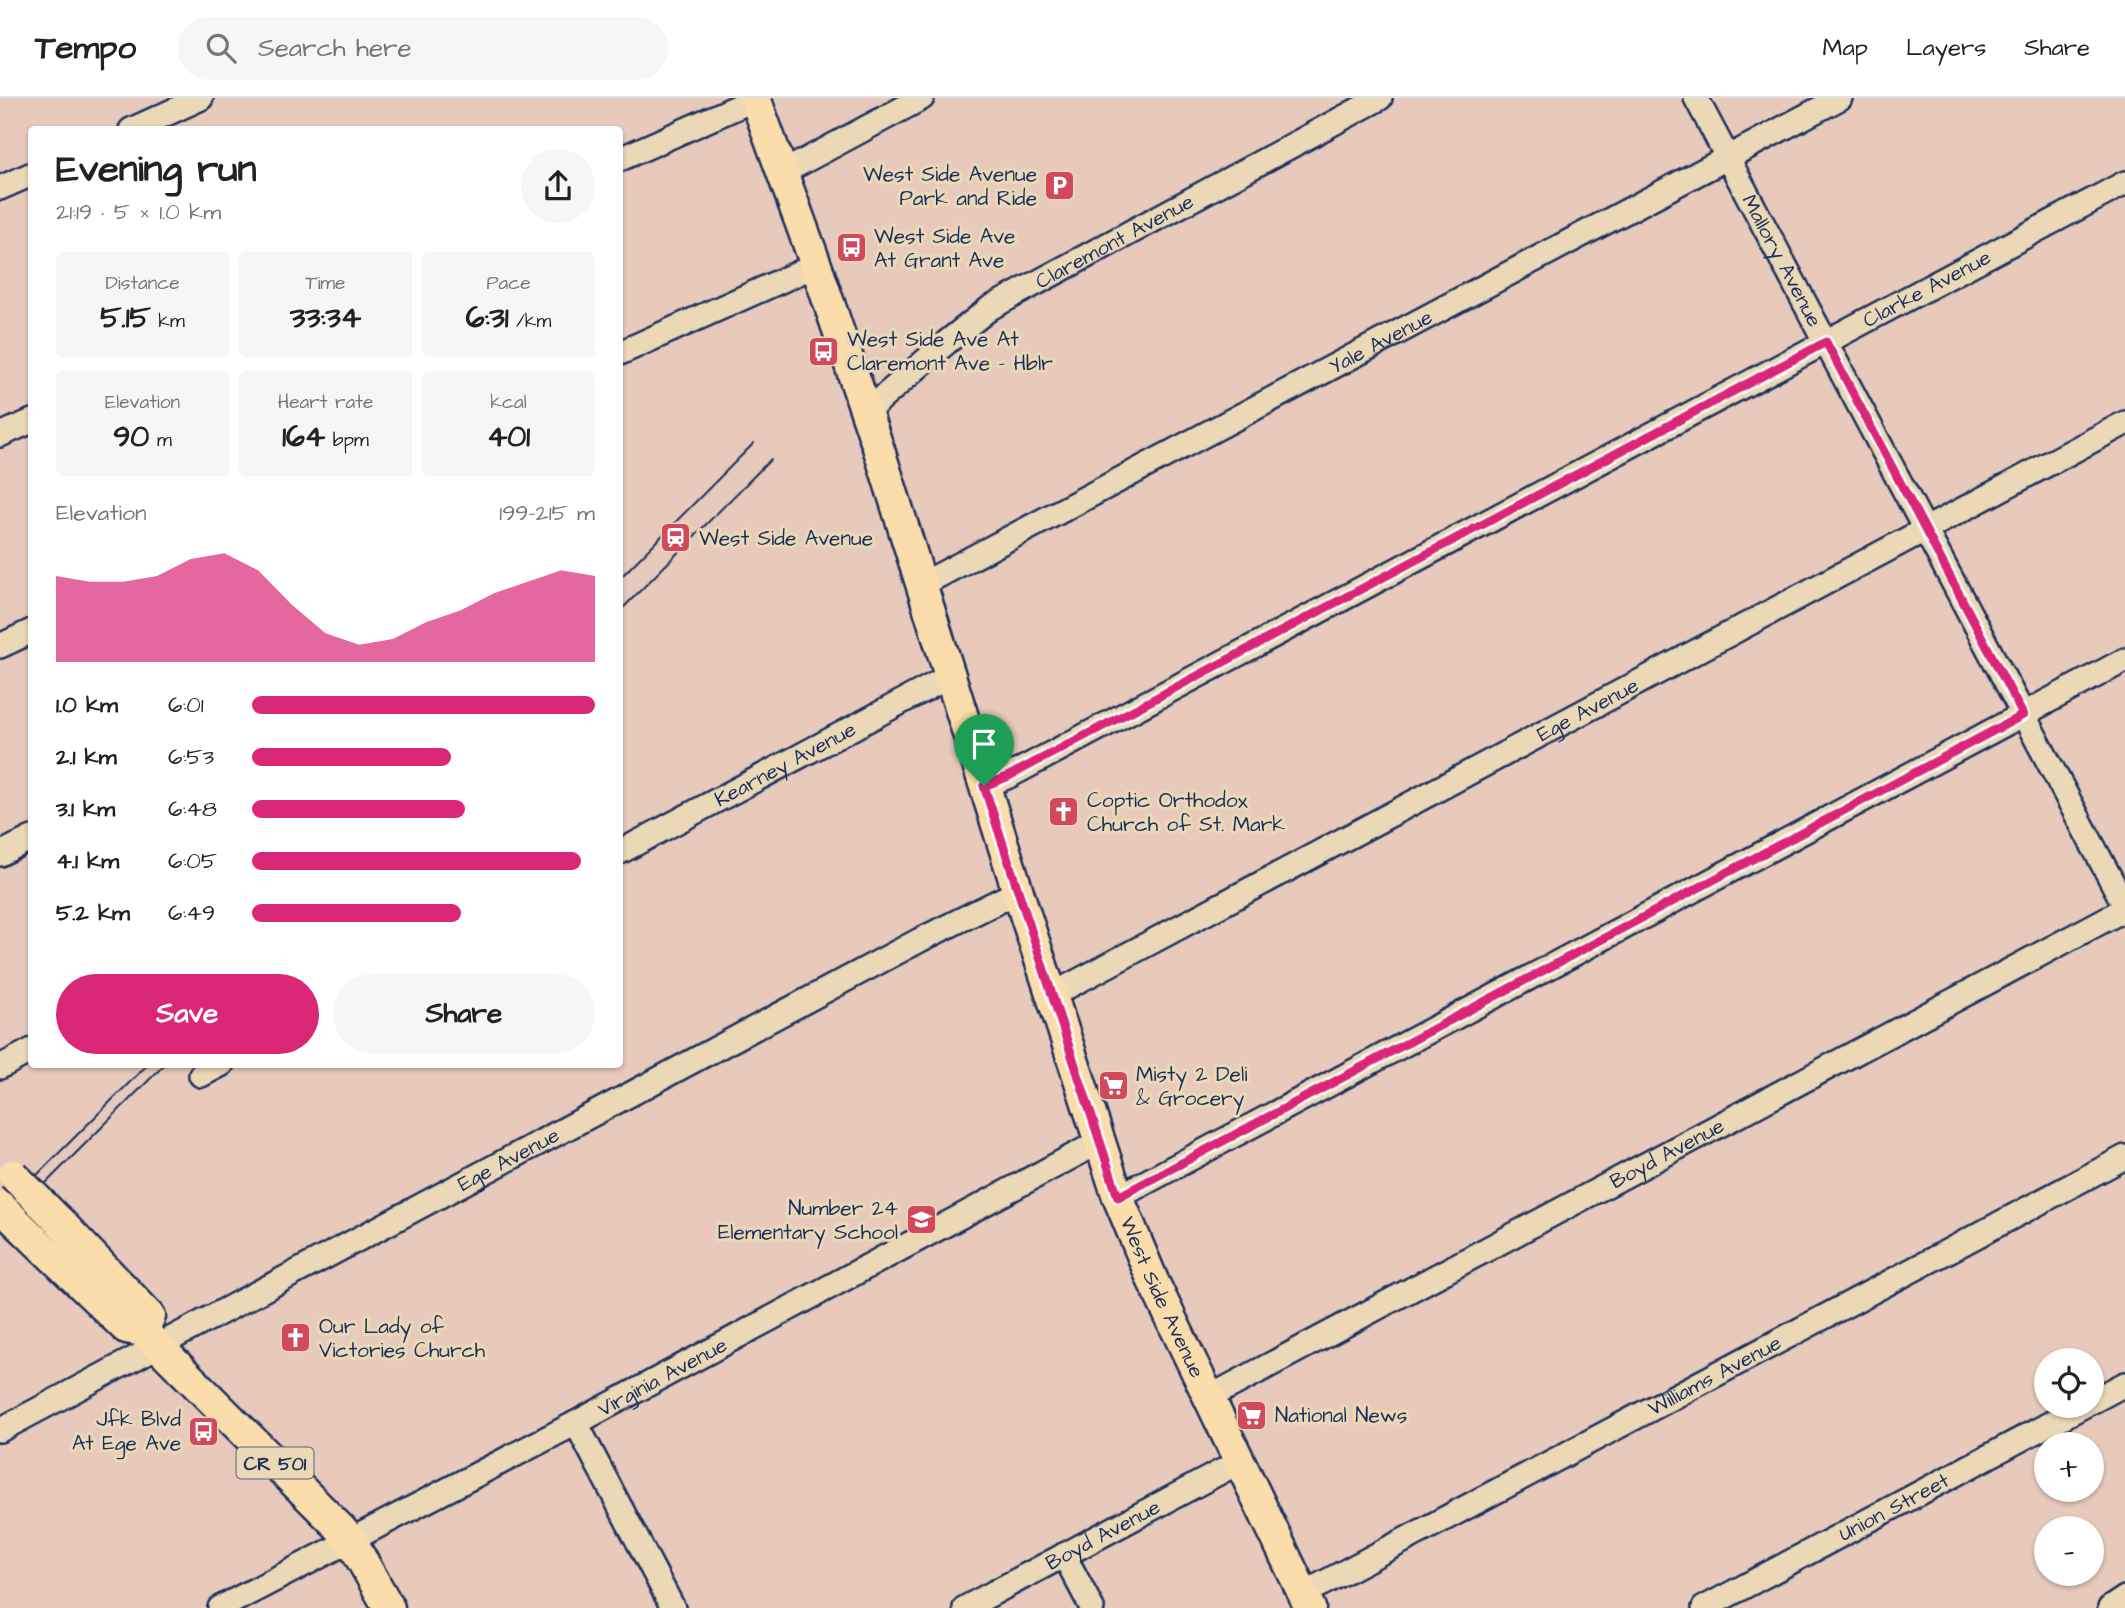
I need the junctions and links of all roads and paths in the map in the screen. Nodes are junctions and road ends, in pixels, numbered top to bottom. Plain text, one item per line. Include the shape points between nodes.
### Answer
1 (201, 98) edge
2 (755, 98) edge
3 (922, 98) edge
4 (1380, 98) edge
5 (1696, 98) edge
6 (1840, 98) edge
7 (140, 126) edge
8 (1727, 157) junction
9 (623, 158) edge
10 (782, 173) junction
11 (28, 176) edge
12 (2125, 183) edge
13 (0, 188) edge
14 (816, 265) junction
15 (1826, 342) junction
16 (623, 352) edge
17 (866, 412) junction
18 (28, 423) edge
19 (2125, 423) edge
20 (0, 435) edge
21 (1925, 530) junction
22 (921, 585) junction
23 (28, 633) edge
24 (0, 646) edge
25 (2125, 660) edge
26 (950, 676) junction
27 (2023, 715) junction
28 (984, 786) junction
29 (28, 840) edge
30 (623, 850) edge
31 (0, 854) edge
32 (1019, 891) junction
33 (2125, 908) edge
34 (1052, 995) junction
35 (28, 1052) edge
36 (0, 1067) edge
37 (1101, 1141) junction
38 (2125, 1157) edge
39 (6, 1168) edge
40 (1118, 1197) junction
41 (0, 1206) edge
42 (151, 1339) junction
43 (2125, 1384) edge
44 (2104, 1395) edge
45 (1208, 1398) junction
46 (2061, 1418) edge
47 (576, 1423) junction
48 (0, 1430) edge
49 (1239, 1462) junction
50 (349, 1539) junction
51 (1064, 1555) junction
52 (2125, 1598) edge
53 (1306, 1601) edge
54 (220, 1608) edge
55 (389, 1608) edge
56 (673, 1608) edge
57 (965, 1608) edge
58 (1092, 1608) edge
59 (1704, 1608) edge
60 (2110, 1608) edge

1 - 7 street
2 - 9 street
2 - 10 main road, West Side Avenue
3 - 10 street
4 - 17 street, Claremont Avenue via 990,308
5 - 8 street, Mallory Avenue
6 - 8 street, Yale Avenue
8 - 15 street, Mallory Avenue
8 - 22 street, Yale Avenue
10 - 14 main road, West Side Avenue
11 - 13 street
12 - 15 street, Clarke Avenue
14 - 16 street
14 - 17 main road, West Side Avenue
15 - 21 street, Mallory Avenue
15 - 28 street, Clarke Avenue
17 - 22 main road, West Side Avenue
18 - 20 street
19 - 21 street, Ege Avenue
21 - 27 street, Mallory Avenue
21 - 34 street, Ege Avenue
22 - 26 main road, West Side Avenue
23 - 24 street
25 - 27 street
26 - 28 main road, West Side Avenue
26 - 30 street, Kearney Avenue
27 - 33 street, Mallory Avenue
27 - 40 street
28 - 32 main road, West Side Avenue
29 - 31 street
32 - 34 main road, West Side Avenue
32 - 42 street, Ege Avenue
33 - 45 street, Boyd Avenue
34 - 37 main road, West Side Avenue
35 - 36 street
37 - 40 main road, West Side Avenue
37 - 47 street, Virginia Avenue
38 - 53 street, Williams Avenue
39 - 42 main road, bridge via 150,1316
40 - 45 main road, West Side Avenue
41 - 42 main road, CR 501, bridge via 126,1328
42 - 48 street, Ege Avenue
42 - 50 main road, CR 501
43 - 44 street
45 - 49 main road, West Side Avenue
46 - 59 street, Union Street
47 - 50 street, Virginia Avenue
47 - 56 street
49 - 51 street, Boyd Avenue
49 - 53 main road, West Side Avenue
50 - 54 street, Virginia Avenue
50 - 55 main road, CR 501
51 - 57 street, Boyd Avenue
51 - 58 street
52 - 60 street

